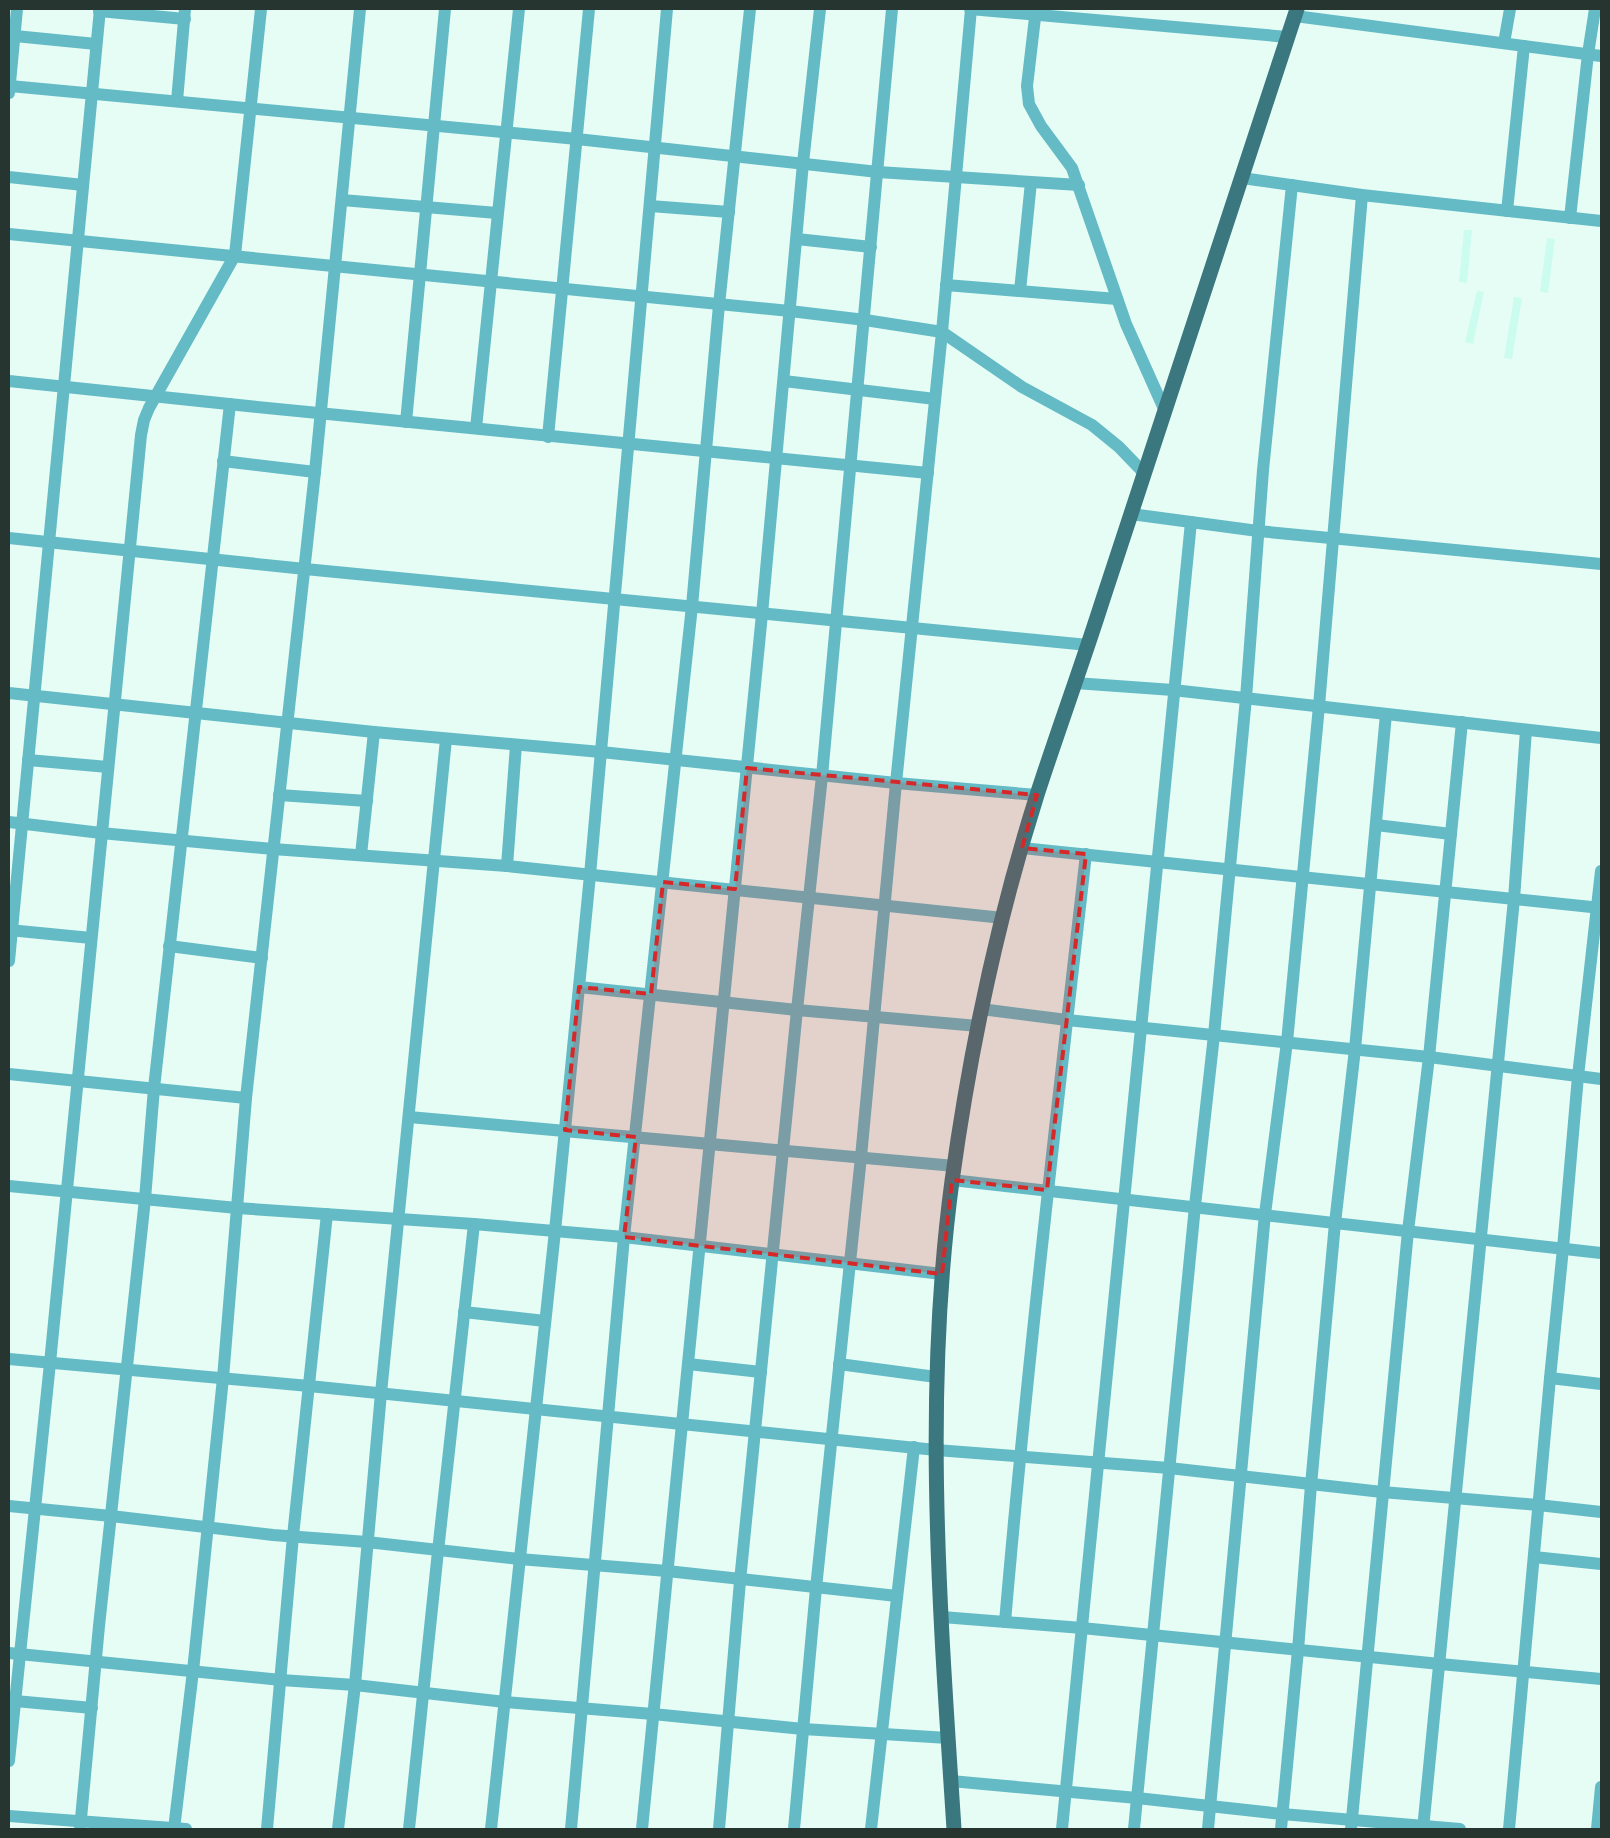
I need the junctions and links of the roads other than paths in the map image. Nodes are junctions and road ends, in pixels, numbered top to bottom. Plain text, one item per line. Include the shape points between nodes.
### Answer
1 (18, 9) edge
2 (261, 9) edge
3 (360, 9) edge
4 (445, 9) edge
5 (519, 9) edge
6 (589, 9) edge
7 (668, 9) edge
8 (750, 9) edge
9 (820, 9) edge
10 (892, 9) edge
11 (971, 9) edge
12 (1510, 9) edge
13 (1595, 9) edge
14 (99, 10) edge
15 (1036, 12) edge
16 (1296, 12) edge
17 (185, 14) edge
18 (15, 36) junction
19 (1288, 37) junction
20 (1504, 43) junction
21 (96, 44) junction
22 (1524, 46) junction
23 (1595, 55) edge
24 (9, 89) edge
25 (92, 93) junction
26 (177, 101) junction
27 (251, 108) junction
28 (349, 118) junction
29 (434, 126) junction
30 (506, 134) junction
31 (577, 140) junction
32 (655, 147) junction
33 (734, 156) junction
34 (803, 163) junction
35 (878, 172) junction
36 (9, 177) edge
37 (956, 178) junction
38 (1242, 178) junction
39 (1031, 182) junction
40 (83, 184) junction
41 (1079, 185) junction
42 (1292, 185) junction
43 (1362, 195) junction
44 (342, 200) junction
45 (650, 206) junction
46 (426, 207) junction
47 (1506, 211) junction
48 (729, 212) junction
49 (497, 213) junction
50 (1570, 218) junction
51 (1601, 221) edge
52 (9, 234) edge
53 (797, 239) junction
54 (77, 241) junction
55 (871, 247) junction
56 (235, 255) junction
57 (335, 266) junction
58 (420, 274) junction
59 (490, 281) junction
60 (946, 285) junction
61 (563, 288) junction
62 (1020, 291) junction
63 (642, 297) junction
64 (1118, 299) junction
65 (719, 305) junction
66 (790, 312) junction
67 (865, 320) junction
68 (942, 332) junction
69 (9, 380) edge
70 (784, 381) junction
71 (64, 386) junction
72 (858, 390) junction
73 (158, 396) junction
74 (935, 399) junction
75 (230, 404) junction
76 (1164, 411) junction
77 (321, 414) junction
78 (406, 422) junction
79 (476, 428) junction
80 (548, 437) junction
81 (629, 444) junction
82 (707, 450) junction
83 (777, 458) junction
84 (223, 461) junction
85 (851, 466) junction
86 (315, 472) junction
87 (928, 473) junction
88 (1144, 473) junction
89 (1131, 514) junction
90 (1190, 522) junction
91 (1258, 531) junction
92 (9, 538) edge
93 (1333, 538) junction
94 (49, 542) junction
95 (129, 550) junction
96 (212, 559) junction
97 (1601, 564) edge
98 (305, 568) junction
99 (615, 599) junction
100 (692, 606) junction
101 (762, 614) junction
102 (837, 620) junction
103 (912, 628) junction
104 (1088, 645) junction
105 (1075, 683) junction
106 (1173, 690) junction
107 (9, 693) edge
108 (34, 696) junction
109 (1246, 698) junction
110 (114, 704) junction
111 (1319, 706) junction
112 (196, 712) junction
113 (1386, 714) junction
114 (287, 722) junction
115 (1462, 722) junction
116 (1526, 730) junction
117 (374, 732) junction
118 (1601, 738) edge
119 (446, 739) junction
120 (516, 745) junction
121 (601, 752) junction
122 (28, 760) junction
123 (675, 760) junction
124 (108, 767) junction
125 (747, 768) junction
126 (822, 776) junction
127 (896, 783) junction
128 (280, 795) junction
129 (1037, 795) junction
130 (366, 801) junction
131 (9, 822) edge
132 (22, 823) junction
133 (1376, 825) junction
134 (101, 833) junction
135 (1451, 834) junction
136 (181, 839) junction
137 (1022, 848) junction
138 (273, 849) junction
139 (361, 854) junction
140 (1086, 854) junction
141 (435, 860) junction
142 (1157, 862) junction
143 (507, 866) junction
144 (1230, 870) junction
145 (1601, 871) edge
146 (590, 875) junction
147 (1302, 877) junction
148 (663, 882) junction
149 (1370, 884) junction
150 (735, 889) junction
151 (1445, 892) junction
152 (810, 897) junction
153 (1514, 899) junction
154 (884, 905) junction
155 (1600, 908) edge
156 (1002, 918) junction
157 (10, 930) edge
158 (91, 938) junction
159 (169, 946) junction
160 (262, 958) junction
161 (9, 961) edge
162 (579, 986) junction
163 (651, 994) junction
164 (723, 1002) junction
165 (981, 1009) junction
166 (797, 1010) junction
167 (875, 1016) junction
168 (1067, 1020) junction
169 (978, 1026) junction
170 (1141, 1028) junction
171 (1214, 1035) junction
172 (1287, 1042) junction
173 (1355, 1049) junction
174 (1429, 1057) junction
175 (1499, 1065) junction
176 (9, 1074) edge
177 (1578, 1076) junction
178 (1601, 1079) edge
179 (77, 1080) junction
180 (154, 1088) junction
181 (246, 1098) junction
182 (409, 1117) junction
183 (565, 1130) junction
184 (636, 1137) junction
185 (709, 1143) junction
186 (783, 1150) junction
187 (861, 1157) junction
188 (954, 1173) junction
189 (9, 1186) edge
190 (1047, 1190) junction
191 (66, 1191) junction
192 (145, 1199) junction
193 (1123, 1199) junction
194 (1195, 1206) junction
195 (237, 1208) junction
196 (327, 1214) junction
197 (1265, 1214) junction
198 (398, 1219) junction
199 (1335, 1223) junction
200 (474, 1224) junction
201 (555, 1231) junction
202 (1408, 1231) junction
203 (624, 1237) junction
204 (1481, 1238) junction
205 (699, 1247) junction
206 (1563, 1248) junction
207 (1601, 1252) edge
208 (773, 1256) junction
209 (849, 1264) junction
210 (942, 1274) junction
211 (464, 1312) junction
212 (545, 1321) junction
213 (9, 1359) edge
214 (50, 1363) junction
215 (688, 1364) junction
216 (839, 1364) junction
217 (127, 1370) junction
218 (761, 1372) junction
219 (936, 1377) junction
220 (223, 1378) junction
221 (1550, 1378) junction
222 (1601, 1384) edge
223 (309, 1386) junction
224 (381, 1393) junction
225 (454, 1400) junction
226 (536, 1410) junction
227 (608, 1415) junction
228 (682, 1423) junction
229 (755, 1432) junction
230 (832, 1440) junction
231 (914, 1447) junction
232 (936, 1450) junction
233 (1019, 1456) junction
234 (1099, 1462) junction
235 (1169, 1468) junction
236 (1240, 1476) junction
237 (1311, 1485) junction
238 (1382, 1492) junction
239 (1456, 1499) junction
240 (1538, 1505) junction
241 (9, 1506) edge
242 (34, 1509) junction
243 (1601, 1512) edge
244 (111, 1516) junction
245 (207, 1528) junction
246 (293, 1536) junction
247 (367, 1542) junction
248 (438, 1551) junction
249 (1534, 1557) junction
250 (519, 1559) junction
251 (1601, 1564) edge
252 (595, 1565) junction
253 (667, 1572) junction
254 (740, 1581) junction
255 (816, 1588) junction
256 (897, 1596) junction
257 (942, 1617) junction
258 (1005, 1622) junction
259 (1082, 1628) junction
260 (1153, 1636) junction
261 (1226, 1643) junction
262 (1298, 1650) junction
263 (14, 1653) edge
264 (1367, 1656) junction
265 (96, 1660) junction
266 (1440, 1664) junction
267 (193, 1671) junction
268 (1523, 1671) junction
269 (1601, 1679) edge
270 (281, 1680) junction
271 (355, 1685) junction
272 (423, 1694) junction
273 (14, 1701) junction
274 (505, 1702) junction
275 (92, 1708) junction
276 (582, 1708) junction
277 (653, 1714) junction
278 (728, 1723) junction
279 (803, 1729) junction
280 (880, 1735) junction
281 (948, 1738) junction
282 (9, 1761) edge
283 (951, 1781) junction
284 (1601, 1787) edge
285 (1066, 1791) junction
286 (1137, 1798) junction
287 (1211, 1806) junction
288 (1282, 1814) junction
289 (9, 1816) edge
290 (1352, 1824) edge
291 (80, 1825) edge
292 (1424, 1828) edge
293 (178, 1829) edge
294 (267, 1829) edge
295 (338, 1829) edge
296 (409, 1829) edge
297 (491, 1829) edge
298 (571, 1829) edge
299 (642, 1829) edge
300 (719, 1829) edge
301 (794, 1829) edge
302 (871, 1829) edge
303 (954, 1829) edge
304 (1062, 1829) edge
305 (1134, 1829) edge
306 (1208, 1829) edge
307 (1280, 1829) edge
308 (1460, 1829) edge
309 (1509, 1829) edge
310 (1597, 1829) edge

1 - 18 street
2 - 27 street
3 - 28 street
4 - 29 street
5 - 30 street
6 - 31 street
7 - 32 street
8 - 33 street
9 - 34 street
10 - 35 street
11 - 15 street
11 - 37 street
12 - 20 street
13 - 23 street
14 - 17 street
14 - 21 street
15 - 19 street
15 - 41 street via 1028,86 1030,104 1041,126 1072,168
16 - 19 main road
16 - 20 street
17 - 26 street
18 - 21 street
18 - 24 street
19 - 38 main road
20 - 22 street
21 - 25 street
22 - 23 street
22 - 47 street
23 - 50 street
24 - 25 street
25 - 26 street
25 - 40 street
26 - 27 street
27 - 28 street
27 - 56 street
28 - 29 street
28 - 44 street
29 - 30 street
29 - 46 street
30 - 31 street
30 - 49 street
31 - 32 street
31 - 61 street
32 - 33 street
32 - 45 street
33 - 34 street
33 - 48 street
34 - 35 street
34 - 53 street
35 - 37 street
35 - 55 street
36 - 40 street
37 - 39 street
37 - 60 street
38 - 42 street
38 - 76 main road
39 - 41 street
39 - 62 street
40 - 54 street
41 - 64 street
42 - 43 street
42 - 91 street
43 - 47 street
43 - 93 street
44 - 46 street
44 - 57 street
45 - 48 street
45 - 63 street
46 - 49 street
46 - 58 street
47 - 50 street
48 - 65 street
49 - 59 street
50 - 51 street
52 - 54 street
53 - 55 street
53 - 66 street
54 - 56 street
54 - 71 street
55 - 67 street
56 - 57 street
56 - 73 street
57 - 58 street
57 - 77 street
58 - 59 street
58 - 78 street
59 - 61 street
59 - 79 street
60 - 62 street
60 - 68 street
61 - 63 street
61 - 80 street
62 - 64 street
63 - 65 street
63 - 81 street
64 - 76 street
65 - 66 street
65 - 82 street
66 - 67 street
66 - 70 street
67 - 68 street
67 - 72 street
68 - 74 street
68 - 88 street via 1028,391 1092,425
69 - 71 street
70 - 72 street
70 - 83 street
71 - 73 street
71 - 94 street
72 - 74 street
72 - 85 street
73 - 75 street
73 - 95 street via 144,420 141,435
74 - 87 street
75 - 77 street
75 - 84 street
76 - 88 main road
77 - 78 street
77 - 86 street
78 - 79 street
79 - 80 street
80 - 81 street
81 - 82 street
81 - 99 street
82 - 83 street
82 - 100 street
83 - 85 street
83 - 101 street
84 - 86 street
84 - 96 street
85 - 87 street
85 - 102 street
86 - 98 street
87 - 103 street
88 - 89 main road
89 - 90 street
89 - 104 main road
90 - 91 street
90 - 106 street
91 - 93 street
91 - 109 street
92 - 94 street
93 - 97 street
93 - 111 street
94 - 95 street
94 - 108 street
95 - 96 street
95 - 110 street
96 - 98 street
96 - 112 street
98 - 99 street
98 - 114 street
99 - 100 street
99 - 121 street
100 - 101 street
100 - 123 street
101 - 102 street
101 - 125 street
102 - 103 street
102 - 126 street
103 - 104 street
103 - 127 street
104 - 105 main road
105 - 106 street
105 - 129 main road
106 - 109 street
106 - 142 street
107 - 108 street
108 - 110 street
108 - 122 street
109 - 111 street
109 - 144 street
110 - 112 street
110 - 124 street
111 - 113 street
111 - 147 street
112 - 114 street
112 - 136 street
113 - 115 street
113 - 133 street
114 - 117 street
114 - 128 street
115 - 116 street
115 - 135 street
116 - 118 street
116 - 153 street
117 - 119 street
117 - 130 street
119 - 120 street
119 - 141 street
120 - 121 street
120 - 143 street
121 - 123 street
121 - 146 street
122 - 124 street
122 - 132 street
123 - 125 street
123 - 148 street
124 - 134 street
125 - 126 street
125 - 150 street
126 - 127 street
126 - 152 street
127 - 129 street
127 - 154 street
128 - 130 street
128 - 138 street
129 - 137 main road
130 - 139 street
131 - 132 street
132 - 134 street
132 - 157 street
133 - 135 street
133 - 149 street
134 - 136 street
134 - 158 street
135 - 151 street
136 - 138 street
136 - 159 street
137 - 140 street
137 - 156 main road
138 - 139 street
138 - 160 street
139 - 141 street
140 - 142 street
140 - 168 street
141 - 143 street
141 - 182 street
142 - 144 street
142 - 170 street
143 - 146 street
144 - 147 street
144 - 171 street
145 - 155 street
146 - 148 street
146 - 162 street
147 - 149 street
147 - 172 street
148 - 150 street
148 - 163 street
149 - 151 street
149 - 173 street
150 - 152 street
150 - 164 street
151 - 153 street
151 - 174 street
152 - 154 street
152 - 166 street
153 - 155 street
153 - 175 street
154 - 156 street
154 - 167 street
155 - 177 street
156 - 165 main road
157 - 158 street
157 - 161 street
158 - 179 street
159 - 160 street
159 - 180 street
160 - 181 street
162 - 163 street
162 - 183 street
163 - 164 street
163 - 184 street
164 - 166 street
164 - 185 street
165 - 168 street
165 - 169 main road
166 - 167 street
166 - 186 street
167 - 169 street
167 - 187 street
168 - 170 street
168 - 190 street
169 - 188 main road
170 - 171 street
170 - 193 street
171 - 172 street
171 - 194 street
172 - 173 street
172 - 197 street
173 - 174 street
173 - 199 street
174 - 175 street
174 - 202 street
175 - 177 street
175 - 204 street
176 - 179 street
177 - 178 street
177 - 206 street
179 - 180 street
179 - 191 street
180 - 181 street
180 - 192 street
181 - 195 street
182 - 183 street
182 - 198 street
183 - 184 street
183 - 201 street
184 - 185 street
184 - 203 street
185 - 186 street
185 - 205 street
186 - 187 street
186 - 208 street
187 - 188 street
187 - 209 street
188 - 190 street
188 - 210 main road
189 - 191 street
190 - 193 street
190 - 233 street
191 - 192 street
191 - 214 street
192 - 195 street
192 - 217 street
193 - 194 street
193 - 234 street
194 - 197 street
194 - 235 street
195 - 196 street
195 - 220 street
196 - 198 street
196 - 223 street
197 - 199 street
197 - 236 street
198 - 200 street
198 - 224 street
199 - 202 street
199 - 237 street
200 - 201 street
200 - 211 street
201 - 203 street
201 - 212 street
202 - 204 street
202 - 238 street
203 - 205 street
203 - 227 street
204 - 206 street
204 - 239 street
205 - 208 street
205 - 215 street
206 - 207 street
206 - 221 street
208 - 209 street
208 - 218 street
209 - 210 street
209 - 216 street
210 - 219 main road
211 - 212 street
211 - 225 street
212 - 226 street
213 - 214 street
214 - 217 street
214 - 242 street
215 - 218 street
215 - 228 street
216 - 219 street
216 - 230 street
217 - 220 street
217 - 244 street
218 - 229 street
219 - 232 main road
220 - 223 street
220 - 245 street
221 - 222 street
221 - 240 street
223 - 224 street
223 - 246 street
224 - 225 street
224 - 247 street
225 - 226 street
225 - 248 street
226 - 227 street
226 - 250 street
227 - 228 street
227 - 252 street
228 - 229 street
228 - 253 street
229 - 230 street
229 - 254 street
230 - 231 street
230 - 255 street
231 - 232 street
231 - 256 street
232 - 233 street
232 - 257 main road
233 - 234 street
233 - 258 street
234 - 235 street
234 - 259 street
235 - 236 street
235 - 260 street
236 - 237 street
236 - 261 street
237 - 238 street
237 - 262 street
238 - 239 street
238 - 264 street
239 - 240 street
239 - 266 street
240 - 243 street
240 - 249 street
241 - 242 street
242 - 244 street
242 - 263 street
244 - 245 street
244 - 265 street
245 - 246 street
245 - 267 street
246 - 247 street
246 - 270 street
247 - 248 street
247 - 271 street
248 - 250 street
248 - 272 street
249 - 251 street
249 - 268 street
250 - 252 street
250 - 274 street
252 - 253 street
252 - 276 street
253 - 254 street
253 - 277 street
254 - 255 street
254 - 278 street
255 - 256 street
255 - 279 street
256 - 280 street
257 - 258 street
257 - 281 main road
258 - 259 street
259 - 260 street
259 - 285 street
260 - 261 street
260 - 286 street
261 - 262 street
261 - 287 street
262 - 264 street
262 - 288 street
263 - 265 street
263 - 273 street
264 - 266 street
264 - 290 street
265 - 267 street
265 - 275 street
266 - 268 street
266 - 292 street
267 - 270 street
267 - 293 street
268 - 269 street
268 - 309 street
270 - 271 street
270 - 294 street
271 - 272 street
271 - 295 street
272 - 274 street
272 - 296 street
273 - 275 street
273 - 282 street
274 - 276 street
274 - 297 street
275 - 291 street
276 - 277 street
276 - 298 street
277 - 278 street
277 - 299 street
278 - 279 street
278 - 300 street
279 - 280 street
279 - 301 street
280 - 281 street
280 - 302 street
281 - 283 main road
283 - 285 street
283 - 303 main road
284 - 310 street
285 - 286 street
285 - 304 street
286 - 287 street
286 - 305 street
287 - 288 street
287 - 306 street
288 - 290 street
288 - 307 street
289 - 291 street
290 - 292 street
291 - 293 street
292 - 308 street

